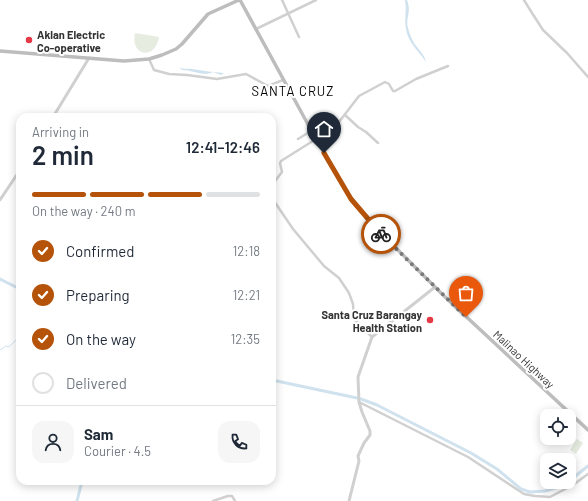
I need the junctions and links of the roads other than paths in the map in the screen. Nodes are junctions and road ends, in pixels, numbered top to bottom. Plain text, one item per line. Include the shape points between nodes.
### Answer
1 (240, 0) edge
2 (282, 0) edge
3 (316, 0) edge
4 (524, 0) edge
5 (288, 14) junction
6 (256, 29) junction
7 (299, 37) dead end
8 (0, 51) edge
9 (89, 58) junction
10 (149, 59) junction
11 (448, 66) dead end
12 (588, 77) edge
13 (284, 80) junction
14 (55, 113) edge
15 (345, 115) junction
16 (311, 131) junction
17 (298, 139) dead end
18 (317, 141) junction
19 (378, 142) dead end
20 (16, 176) edge
21 (276, 180) edge
22 (0, 200) edge
23 (276, 204) edge
24 (435, 287) junction
25 (372, 337) junction
26 (359, 402) junction
27 (588, 430) edge
28 (588, 474) edge
29 (213, 501) edge
30 (235, 501) edge
31 (349, 501) edge

1 - 6 main road, Malinao Highway
1 - 10 main road via 208,14 176,49
2 - 5 street
3 - 5 street
4 - 12 street via 543,30
5 - 6 street
5 - 7 street
6 - 13 main road, Malinao Highway
8 - 9 main road
9 - 10 main road via 132,61
9 - 14 street
10 - 13 street via 154,70 169,74 217,79 246,74 268,86
11 - 15 street via 395,91 385,82 359,96
13 - 16 main road, Malinao Highway
15 - 18 street via 332,131
15 - 19 street
16 - 17 street
16 - 18 main road, Malinao Highway
18 - 21 street via 281,161 282,172
18 - 24 main road, Malinao Highway via 351,199
20 - 22 street
23 - 25 street via 324,266 339,278 353,304 354,319
24 - 25 street
24 - 27 main road, Malinao Highway
25 - 26 street via 358,377
26 - 28 street via 468,457 524,494 550,497
26 - 31 street via 370,435 358,456
29 - 30 street via 228,496 232,496

